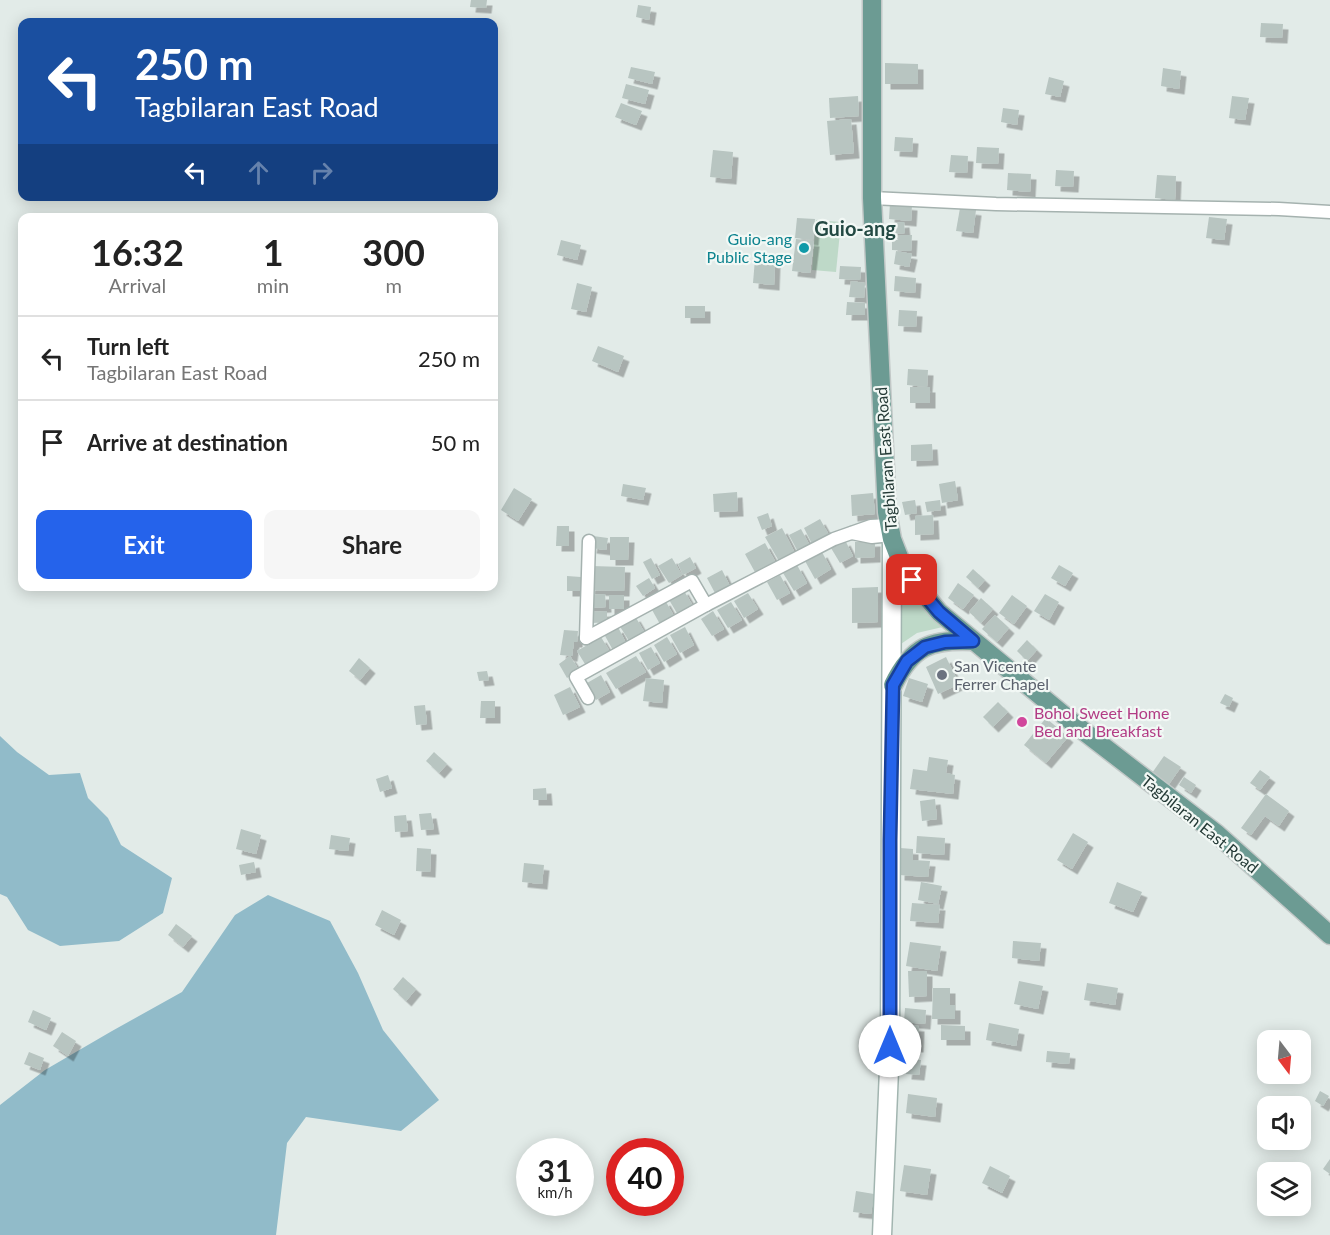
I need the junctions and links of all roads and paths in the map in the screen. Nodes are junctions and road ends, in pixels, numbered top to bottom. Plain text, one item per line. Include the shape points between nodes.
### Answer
1 (872, 0) edge
2 (872, 198) junction
3 (1330, 212) edge
4 (891, 533) junction
5 (589, 541) dead end
6 (706, 605) junction
7 (973, 641) junction
8 (893, 685) junction
9 (588, 698) dead end
10 (1330, 935) edge
11 (882, 1235) edge

1 - 2 main road, Tagbilaran East Road
2 - 3 street
2 - 4 main road, Tagbilaran East Road
4 - 6 street via 871,526 851,532
4 - 7 main road, Tagbilaran East Road via 901,562 918,588
4 - 8 street
5 - 6 street via 586,638 692,581
6 - 9 street via 576,677
7 - 8 main road via 925,647 907,661
7 - 10 main road, Tagbilaran East Road via 1217,834
8 - 11 street via 890,1046

